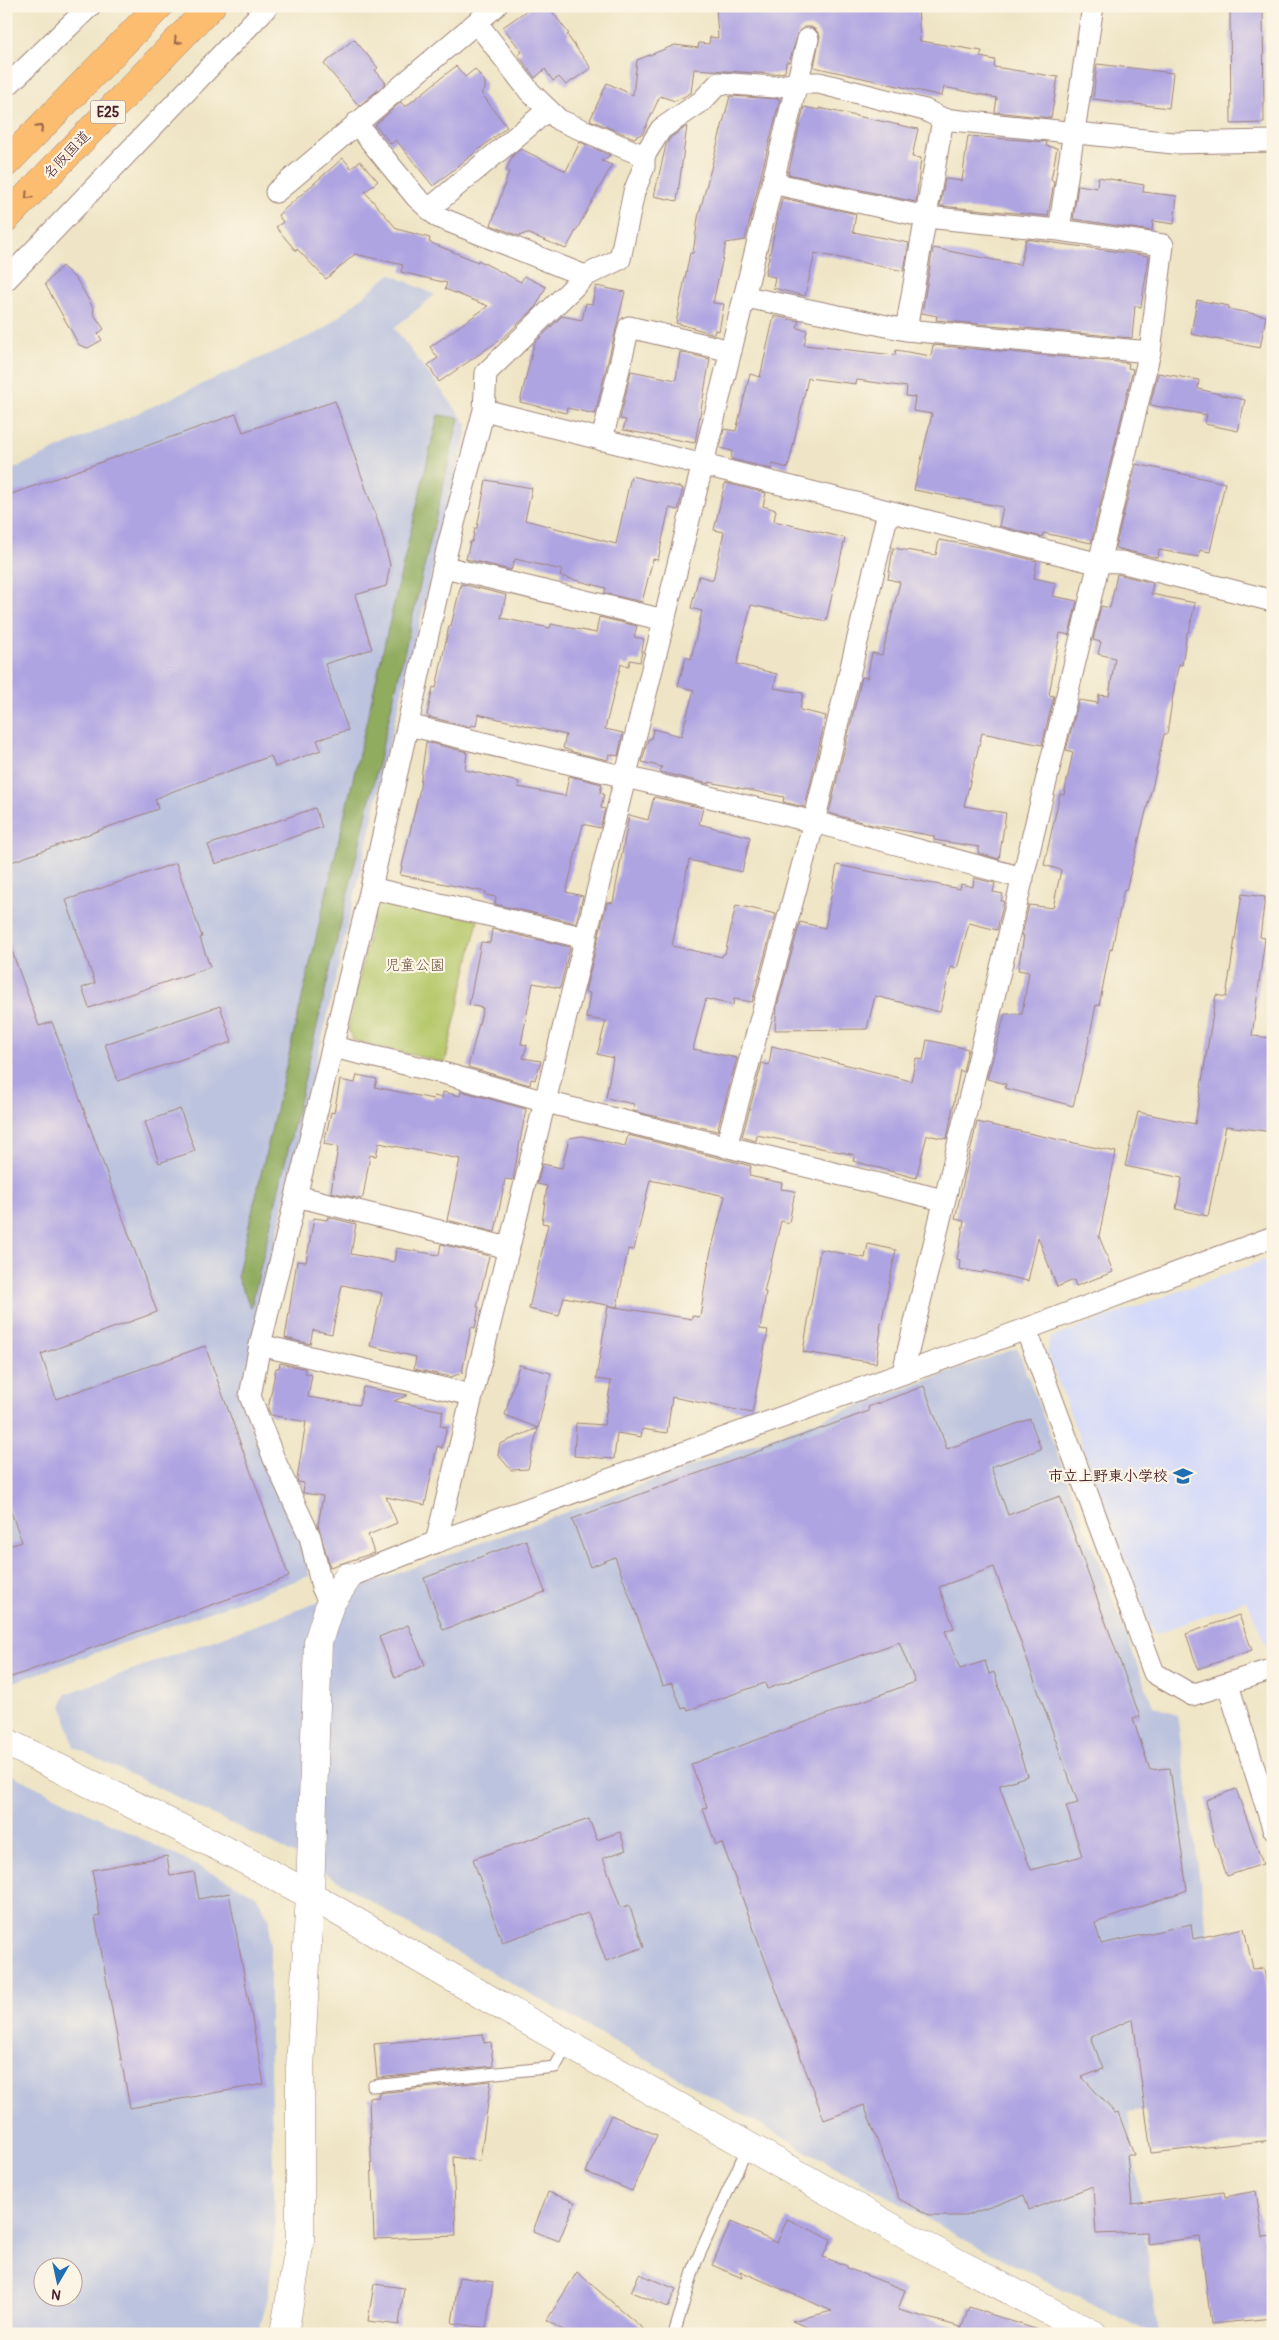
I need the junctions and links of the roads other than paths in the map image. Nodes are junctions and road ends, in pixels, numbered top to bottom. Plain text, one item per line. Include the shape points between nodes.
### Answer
1 (90, 6) edge
2 (159, 6) edge
3 (211, 6) edge
4 (268, 6) edge
5 (496, 6) edge
6 (1093, 6) edge
7 (477, 23) junction
8 (808, 39) dead end
9 (796, 83) junction
10 (6, 87) edge
11 (548, 110) junction
12 (943, 119) junction
13 (356, 123) junction
14 (1074, 134) junction
15 (1273, 141) edge
16 (644, 156) junction
17 (6, 163) edge
18 (772, 183) junction
19 (276, 192) dead end
20 (429, 208) junction
21 (926, 217) junction
22 (6, 218) edge
23 (1059, 230) junction
24 (585, 276) junction
25 (6, 280) edge
26 (746, 297) junction
27 (906, 330) junction
28 (731, 351) junction
29 (1150, 352) junction
30 (484, 410) junction
31 (602, 440) junction
32 (704, 466) junction
33 (888, 512) junction
34 (1100, 561) junction
35 (445, 567) junction
36 (1273, 601) edge
37 (664, 620) junction
38 (408, 725) junction
39 (624, 778) junction
40 (814, 822) junction
41 (1023, 878) junction
42 (371, 888) junction
43 (586, 938) junction
44 (333, 1047) junction
45 (546, 1102) junction
46 (726, 1147) junction
47 (296, 1196) junction
48 (943, 1200) junction
49 (1273, 1237) edge
50 (509, 1248) junction
51 (1026, 1329) junction
52 (260, 1345) junction
53 (903, 1372) junction
54 (471, 1395) junction
55 (436, 1542) junction
56 (348, 1577) joint
57 (330, 1604) junction
58 (1273, 1669) edge
59 (1228, 1685) junction
60 (6, 1742) edge
61 (1273, 1828) edge
62 (310, 1895) junction
63 (568, 2044) junction
64 (373, 2086) dead end
65 (748, 2146) junction
66 (1086, 2332) edge
67 (284, 2334) edge
68 (674, 2334) edge

1 - 10 street
17 -> 2 highway, E25
3 -> 22 highway, 名阪国道 / E25
4 - 25 street
5 - 7 street
6 - 14 street
7 - 11 street via 530,92
7 - 13 street
8 - 9 street
9 - 12 street via 819,83 925,110
9 - 16 street via 774,87 719,83 702,101 661,129
9 - 18 street
11 - 16 street via 559,120
11 - 20 street
12 - 14 street
12 - 21 street
13 - 19 street
13 - 20 street via 416,197
14 - 15 street via 1172,143
14 - 23 street
16 - 24 street via 620,259
18 - 21 street
18 - 26 street
20 - 24 street via 438,216
21 - 23 street
21 - 27 street
23 - 29 street via 1163,245
24 - 30 street via 486,373
26 - 27 street
26 - 28 street
27 - 29 street
28 - 31 street via 629,327
28 - 32 street
29 - 34 street
30 - 31 street
30 - 35 street
31 - 32 street
32 - 33 street
32 - 37 street
33 - 34 street via 1088,561
33 - 40 street
34 - 36 street via 1121,562
34 - 41 street
35 - 37 street
35 - 38 street
37 - 39 street
38 - 39 street
38 - 42 street
39 - 40 street
39 - 43 street
40 - 41 street
40 - 46 street
41 - 48 street
42 - 43 street
42 - 44 street
43 - 45 street
44 - 45 street via 443,1072
44 - 47 street
45 - 46 street
45 - 50 street
46 - 48 street
47 - 50 street
47 - 52 street
48 - 53 street
49 - 51 street
50 - 54 street
51 - 53 street
51 - 59 street via 1154,1673 1192,1695
52 - 54 street
52 - 57 street via 250,1396 274,1459 310,1537 322,1587
53 - 55 street
54 - 55 street
55 - 56 street
56 - 57 street
57 - 62 street via 318,1642
58 - 59 street
59 - 61 street
60 - 62 street
62 - 63 street
62 - 67 street via 300,2068 300,2241
63 - 64 lane via 555,2067
63 - 65 street
65 - 66 street
65 - 68 lane via 696,2262

